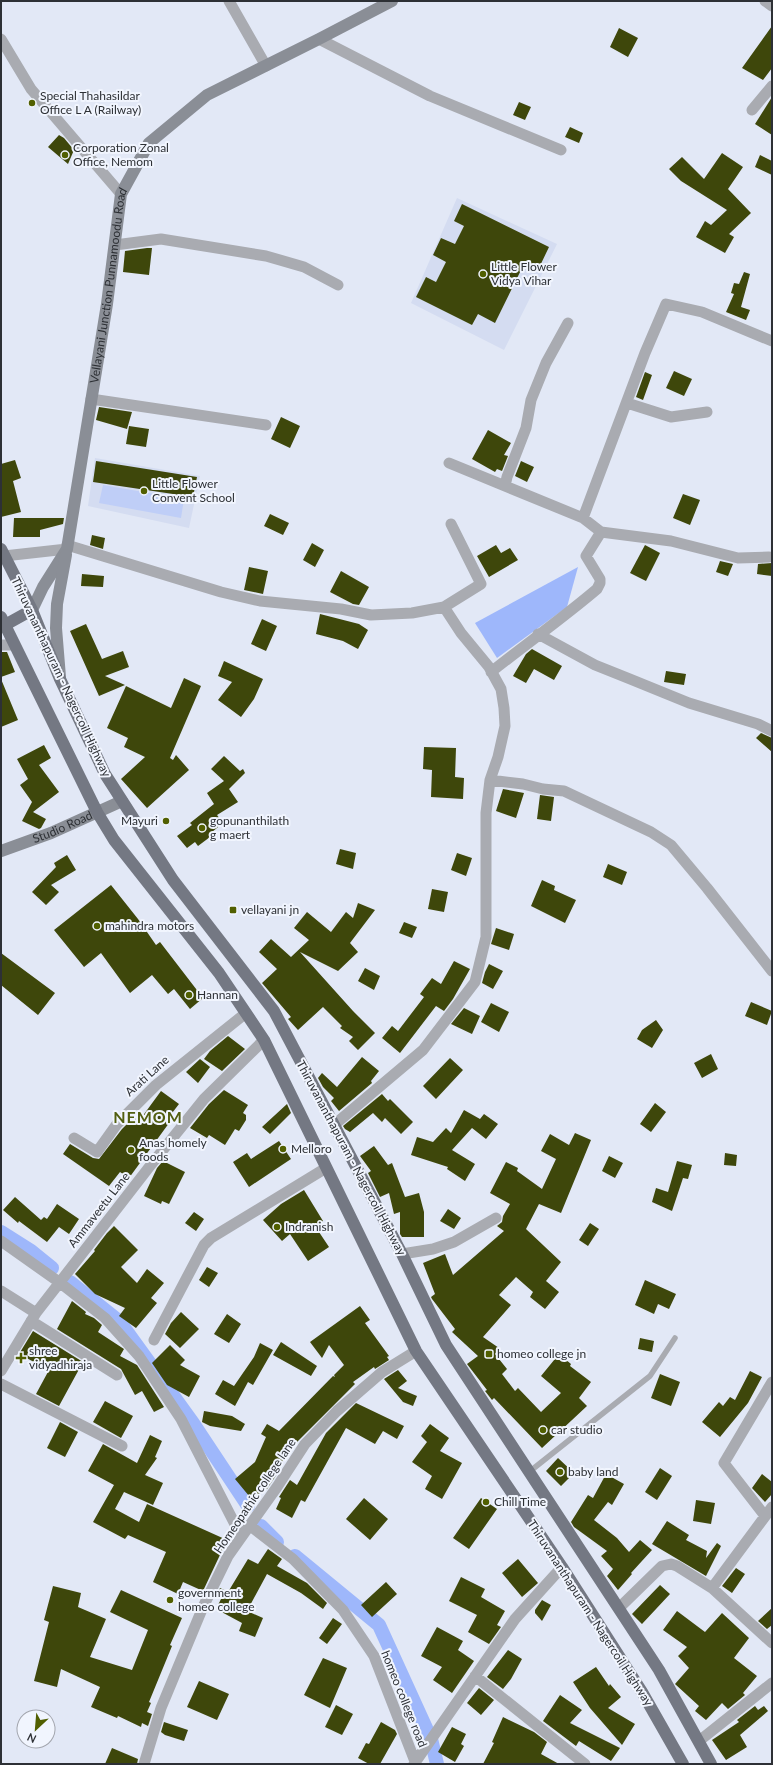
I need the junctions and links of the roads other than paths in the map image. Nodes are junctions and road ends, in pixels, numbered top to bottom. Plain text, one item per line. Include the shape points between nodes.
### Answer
1 (229, 1) edge
2 (392, 1) edge
3 (765, 1) edge
4 (772, 6) edge
5 (1, 39) edge
6 (319, 39) junction
7 (266, 66) junction
8 (772, 86) edge
9 (752, 110) dead end
10 (561, 150) dead end
11 (121, 194) junction
12 (115, 245) junction
13 (338, 285) dead end
14 (568, 323) dead end
15 (772, 340) edge
16 (91, 399) junction
17 (627, 403) junction
18 (707, 412) dead end
19 (266, 425) dead end
20 (449, 462) dead end
21 (506, 486) junction
22 (583, 518) junction
23 (451, 524) dead end
24 (601, 532) junction
25 (67, 547) junction
26 (3, 553) edge
27 (769, 557) dead end
28 (444, 607) junction
29 (32, 610) junction
30 (3, 621) edge
31 (538, 634) junction
32 (1, 644) edge
33 (14, 645) junction
34 (492, 672) junction
35 (60, 678) junction
36 (772, 731) edge
37 (490, 780) junction
38 (122, 801) junction
39 (97, 812) junction
40 (1, 851) edge
41 (772, 971) edge
42 (246, 1013) junction
43 (264, 1040) junction
44 (334, 1124) junction
45 (74, 1138) dead end
46 (326, 1168) junction
47 (496, 1218) dead end
48 (1, 1241) edge
49 (402, 1254) junction
50 (59, 1282) junction
51 (1, 1290) edge
52 (33, 1317) junction
53 (675, 1338) dead end
54 (154, 1340) dead end
55 (416, 1350) junction
56 (1, 1371) edge
57 (116, 1375) dead end
58 (772, 1382) edge
59 (1, 1384) edge
60 (122, 1446) dead end
61 (529, 1472) junction
62 (769, 1512) edge
63 (249, 1525) junction
64 (241, 1536) junction
65 (562, 1567) junction
66 (712, 1588) junction
67 (618, 1608) junction
68 (772, 1643) edge
69 (475, 1676) junction
70 (772, 1683) edge
71 (699, 1741) junction
72 (415, 1763) edge
73 (144, 1764) edge
74 (585, 1764) edge
75 (683, 1764) edge
76 (711, 1764) edge

1 - 7 street
2 - 6 street, Vellayani Junction Punnamoodu Road
3 - 4 street
5 - 11 street via 31,89
6 - 7 street, Vellayani Junction Punnamoodu Road
6 - 10 street via 430,96
7 - 11 street, Vellayani Junction Punnamoodu Road via 207,95 149,143
8 - 9 street
11 - 12 street, Vellayani Junction Punnamoodu Road
12 - 13 street via 161,239 266,256 304,267
12 - 16 street, Vellayani Junction Punnamoodu Road
14 - 21 street via 546,363 531,400 526,428 507,476
15 - 17 street via 702,312 666,304
16 - 19 street
16 - 25 street, Vellayani Junction Punnamoodu Road
17 - 18 street via 671,417
17 - 22 street
20 - 21 street
21 - 22 street
22 - 24 street
23 - 28 street via 481,584
24 - 27 street via 671,541 738,558
24 - 31 street via 586,556 600,579 597,589 568,614
25 - 26 street
25 - 28 street via 260,601 341,609 371,615 412,613
25 - 29 street, Vellayani Junction Punnamoodu Road
25 - 35 street via 57,604
26 - 29 main road, Thiruvananthapuram - Nagercoil Highway
28 - 34 street
29 - 30 main road
29 - 35 main road, Thiruvananthapuram - Nagercoil Highway
30 - 33 main road, Thiruvananthapuram - Nagercoil Highway
31 - 34 street
31 - 36 street via 595,665 689,703 758,724
32 - 33 street
33 - 39 main road, Thiruvananthapuram - Nagercoil Highway
34 - 37 street via 501,689 505,726
35 - 38 main road, Thiruvananthapuram - Nagercoil Highway via 104,774
37 - 41 street via 564,791 651,832 671,845
37 - 44 street via 486,813 486,937 475,982 423,1050
38 - 39 street, Studio Road
38 - 44 main road, Thiruvananthapuram - Nagercoil Highway via 173,880 274,1011
39 - 40 street, Studio Road via 51,833
39 - 42 main road, Thiruvananthapuram - Nagercoil Highway via 114,840 219,973
42 - 43 main road, Thiruvananthapuram - Nagercoil Highway
42 - 45 street, Arati Lane via 156,1085 117,1124 97,1152
43 - 46 main road, Thiruvananthapuram - Nagercoil Highway
43 - 50 street, Ammaveetu Lane via 204,1099
44 - 49 main road, Thiruvananthapuram - Nagercoil Highway
46 - 54 street via 211,1238 204,1245
46 - 55 main road, Thiruvananthapuram - Nagercoil Highway
47 - 49 street via 454,1242 433,1249
48 - 50 street
49 - 61 main road, Thiruvananthapuram - Nagercoil Highway via 446,1346
50 - 52 street, Ammaveetu Lane
50 - 64 street via 105,1318 139,1356 181,1419
51 - 52 street
52 - 56 street, Ammaveetu Lane
52 - 57 street
53 - 61 lane via 650,1376
55 - 63 street, Homeopathic college lane via 382,1372 336,1410 306,1444
55 - 65 main road, Thiruvananthapuram - Nagercoil Highway
58 - 62 street via 724,1463
59 - 60 street
61 - 67 main road, Thiruvananthapuram - Nagercoil Highway
62 - 66 street
63 - 64 street, Homeopathic college lane
63 - 72 street, homeo college road via 293,1559 343,1610 374,1656
64 - 73 street, Homeopathic college lane via 228,1556 203,1607 160,1708
65 - 69 street via 515,1619
65 - 75 main road, Thiruvananthapuram - Nagercoil Highway via 642,1692
66 - 67 street via 671,1564 662,1566
66 - 68 street
67 - 71 main road, Thiruvananthapuram - Nagercoil Highway via 659,1670
69 - 72 street
69 - 74 street
70 - 71 street
71 - 76 main road, Thiruvananthapuram - Nagercoil Highway

